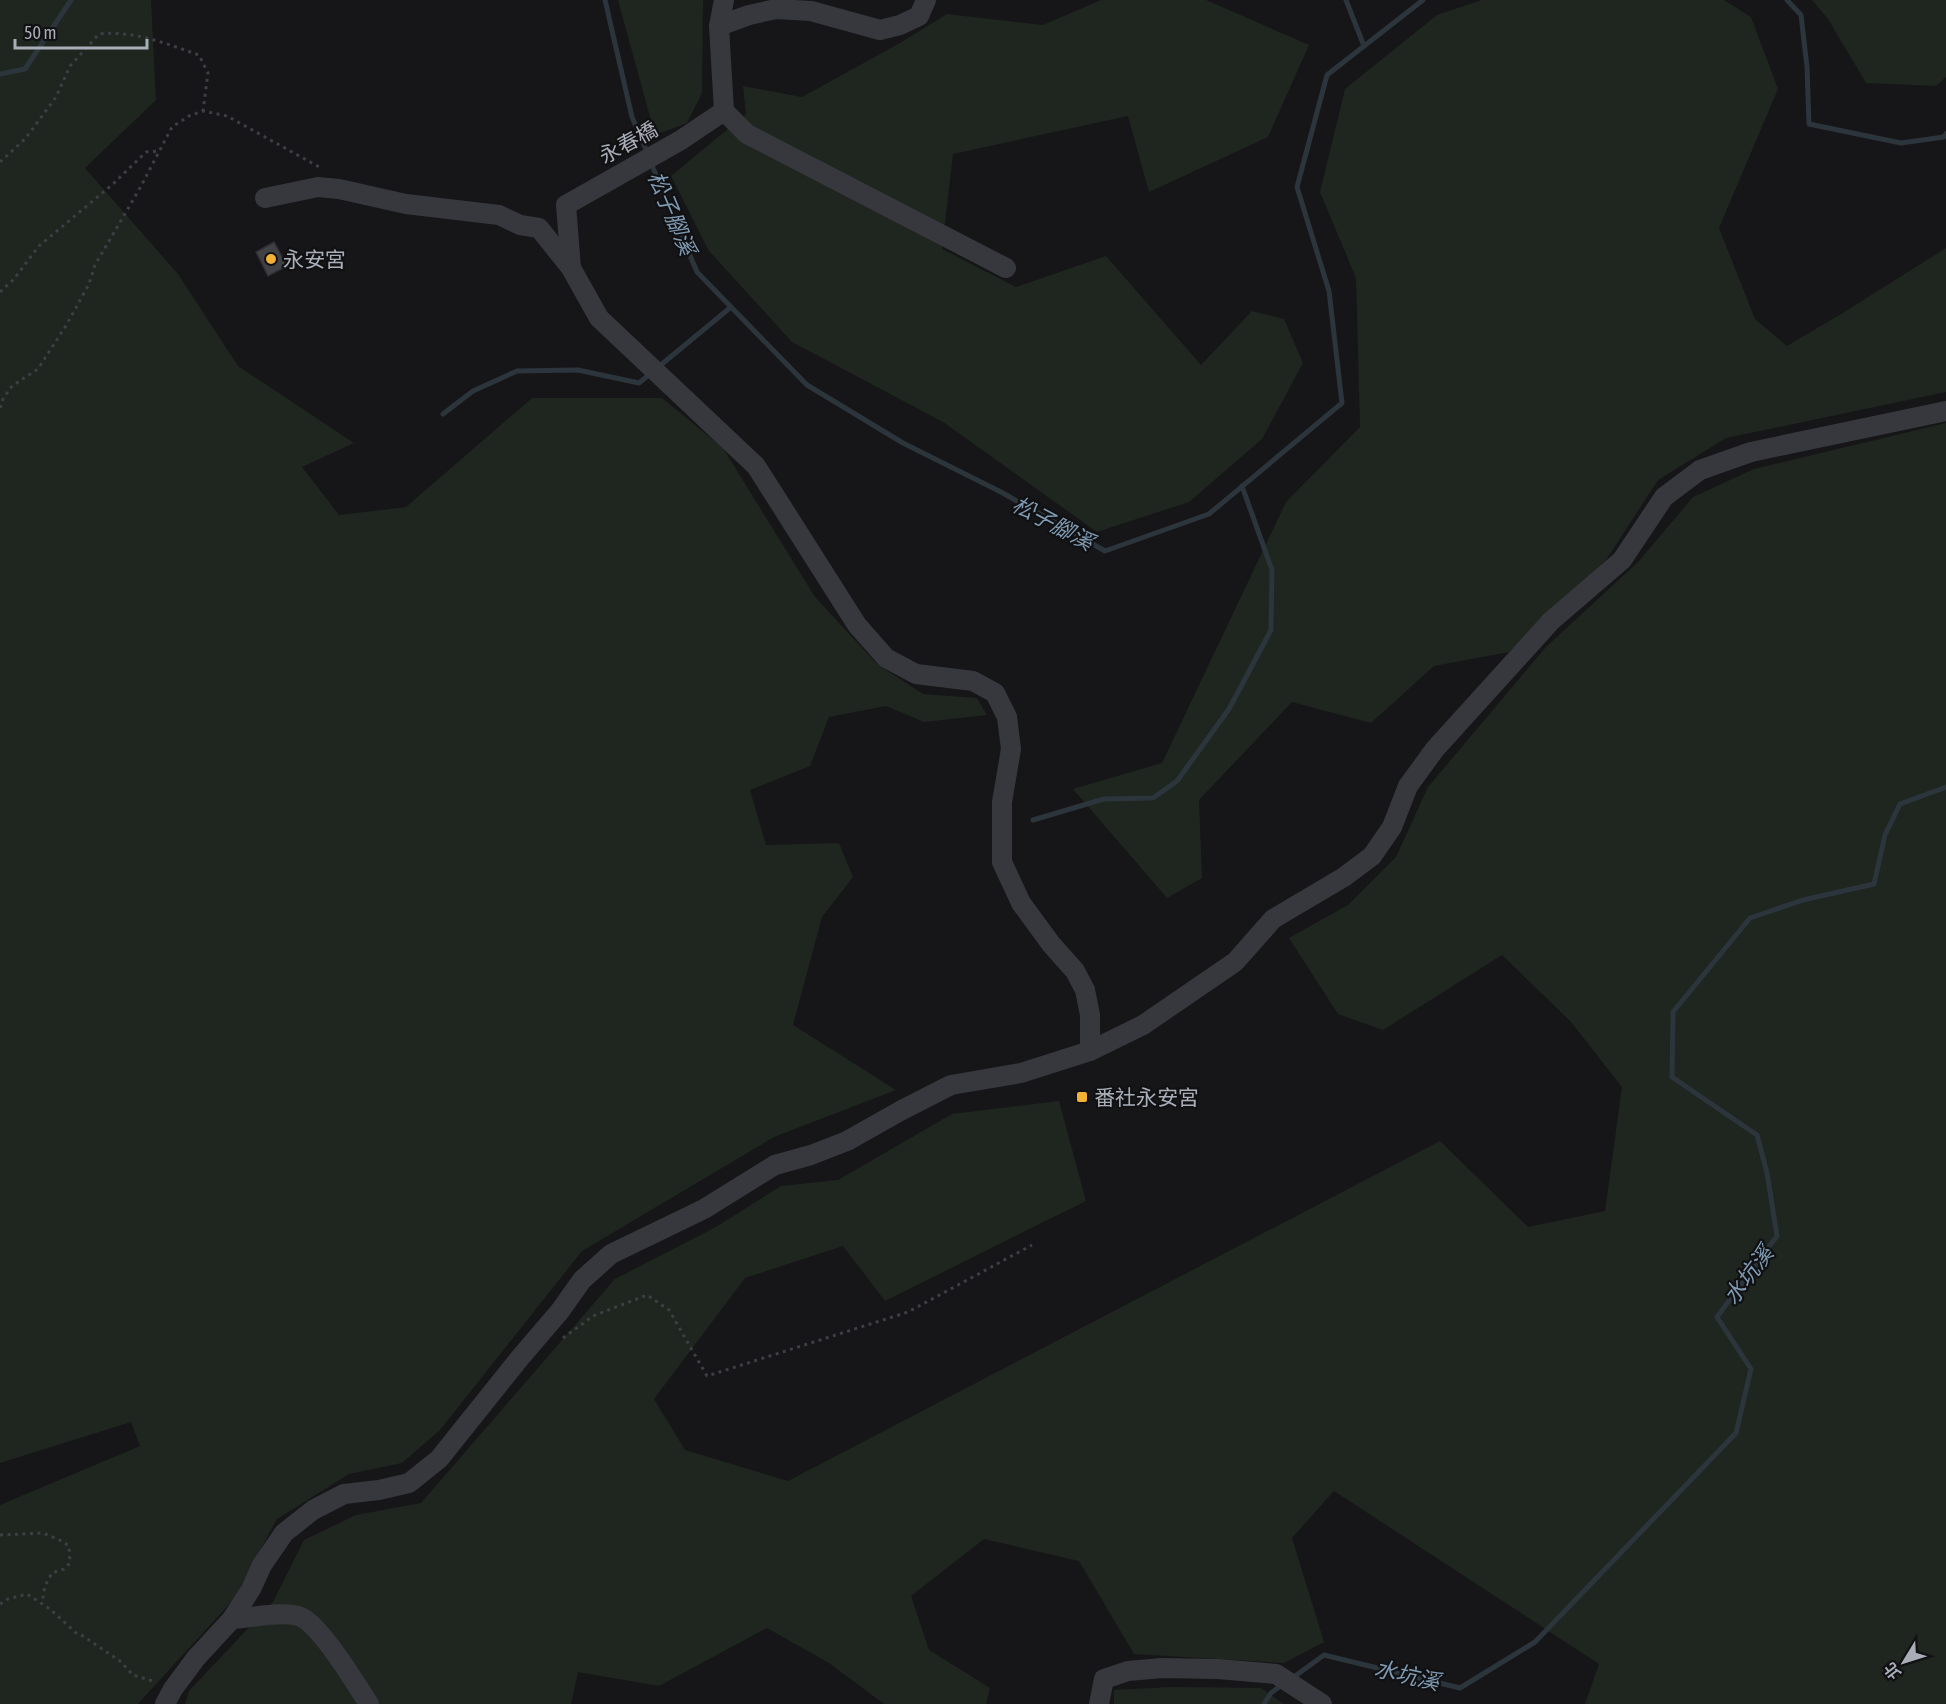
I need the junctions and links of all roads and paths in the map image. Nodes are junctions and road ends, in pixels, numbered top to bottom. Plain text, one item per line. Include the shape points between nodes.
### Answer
1 (724, 0) edge
2 (926, 0) edge
3 (719, 26) junction
4 (203, 111) junction
5 (724, 111) junction
6 (159, 151) junction
7 (0, 162) edge
8 (343, 190) junction
9 (265, 198) dead end
10 (572, 268) junction
11 (1006, 268) dead end
12 (0, 292) edge
13 (0, 408) edge
14 (1946, 411) edge
15 (1090, 1051) junction
16 (1032, 1245) dead end
17 (558, 1341) dead end
18 (0, 1535) edge
19 (42, 1603) junction
20 (0, 1604) edge
21 (232, 1619) junction
22 (169, 1696) edge
23 (369, 1704) edge
24 (1098, 1704) edge
25 (1322, 1704) edge

1 - 3 street
2 - 3 street via 919,16 880,30 811,10 776,9
3 - 5 street
4 - 6 path via 172,127
4 - 7 path via 208,73 199,55 161,41 117,32 99,34 70,66 56,97 30,133
4 - 8 path via 227,116 317,165 334,176
5 - 10 street, 永春橋 via 566,205
5 - 11 street via 747,134
6 - 12 path via 146,153 39,246
6 - 13 path via 94,265 89,284 67,324 38,369 12,386
8 - 9 street via 318,187
8 - 10 street via 406,204 499,216 539,228
10 - 15 street via 599,318 756,466 857,625 886,658 916,674 973,681 995,693 1007,717 1011,749 1002,802 1002,862 1021,903 1075,971 1085,990
14 - 15 street via 1751,452 1700,470 1664,497 1622,560 1551,621 1435,749 1408,786 1392,827 1372,856 1273,919 1235,962 1143,1026
15 - 21 street via 1021,1073 951,1085 847,1141 775,1165 704,1209 611,1254 582,1280 439,1459 409,1483 344,1494 313,1510 284,1533
16 - 17 path via 909,1312 707,1376 669,1310 647,1295 593,1316
18 - 19 path via 43,1533 69,1546 70,1563 52,1573
19 - 20 path via 27,1594
19 - 22 path via 133,1675
21 - 22 street via 196,1658
21 - 23 street via 300,1616 328,1645
24 - 25 street via 1104,1679 1128,1671 1162,1668 1276,1674

